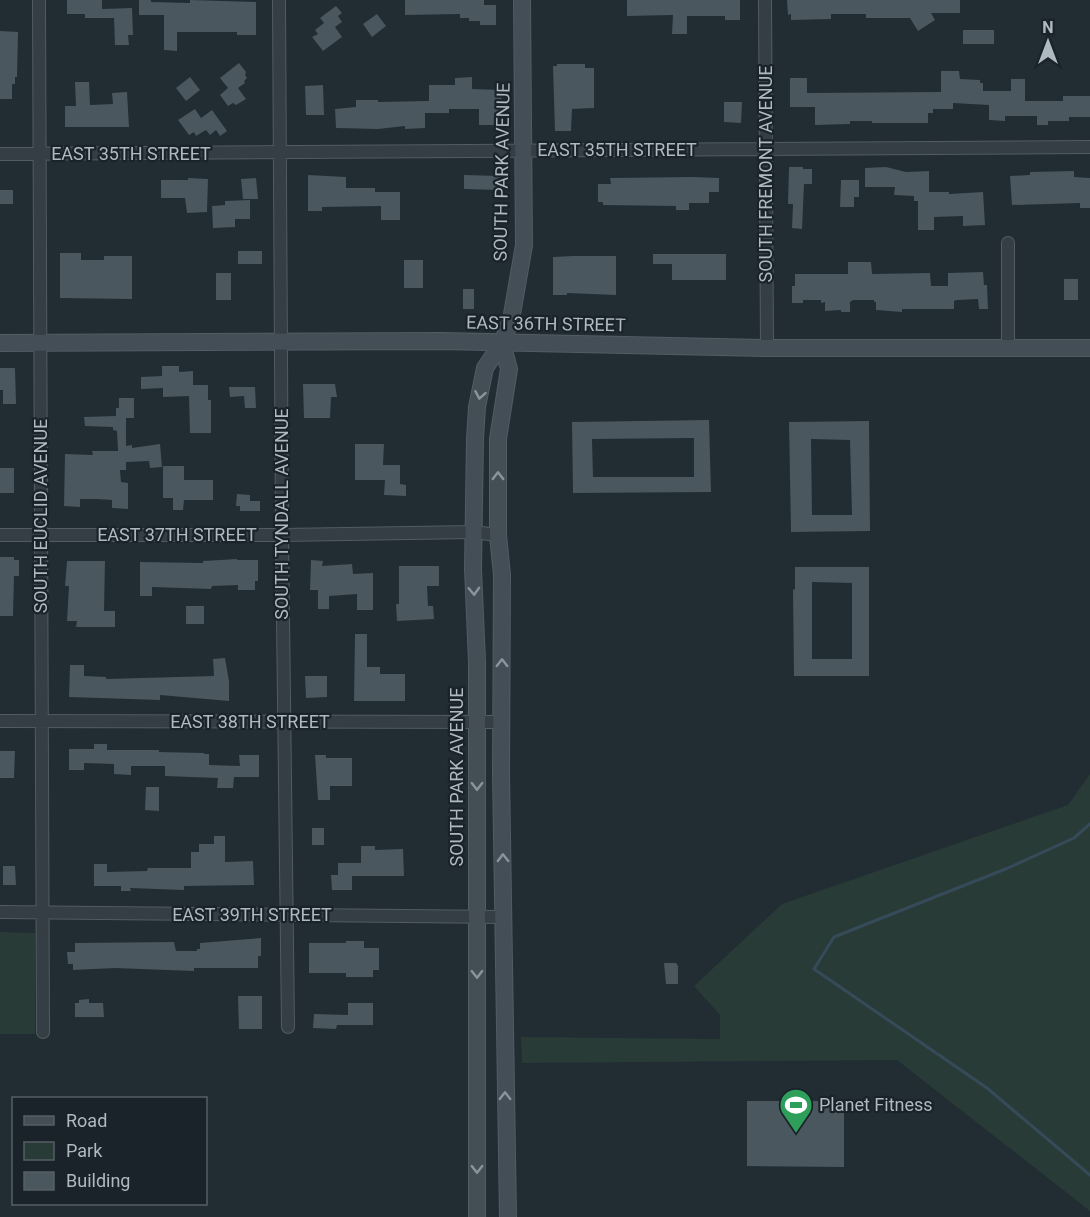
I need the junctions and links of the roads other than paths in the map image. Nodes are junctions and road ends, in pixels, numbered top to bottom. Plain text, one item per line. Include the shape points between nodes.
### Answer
1 (39, 0) edge
2 (279, 0) edge
3 (522, 0) edge
4 (765, 0) edge
5 (1090, 147) edge
6 (766, 149) junction
7 (523, 151) junction
8 (280, 152) junction
9 (0, 154) edge
10 (40, 154) junction
11 (1008, 243) dead end
12 (282, 342) junction
13 (0, 343) edge
14 (502, 343) junction
15 (40, 344) junction
16 (767, 348) junction
17 (1008, 348) junction
18 (1090, 348) edge
19 (473, 532) junction
20 (0, 535) edge
21 (42, 535) junction
22 (282, 535) junction
23 (498, 535) junction
24 (0, 721) edge
25 (43, 721) junction
26 (284, 722) junction
27 (477, 722) junction
28 (501, 722) junction
29 (0, 912) edge
30 (44, 913) junction
31 (286, 916) junction
32 (476, 916) junction
33 (503, 917) junction
34 (288, 1027) dead end
35 (43, 1032) dead end
36 (477, 1217) edge
37 (508, 1217) edge

1 - 10 street, SOUTH EUCLID AVENUE
2 - 8 street, SOUTH TYNDALL AVENUE
3 - 7 main road, SOUTH PARK AVENUE
4 - 6 street, SOUTH FREMONT AVENUE
5 - 6 street, EAST 35TH STREET
6 - 7 street, EAST 35TH STREET
6 - 16 street, SOUTH FREMONT AVENUE
7 - 8 street, EAST 35TH STREET
7 - 14 main road, SOUTH PARK AVENUE via 524,245 511,320
8 - 10 street, EAST 35TH STREET
8 - 12 street, SOUTH TYNDALL AVENUE
9 - 10 street, EAST 35TH STREET
10 - 15 street, SOUTH EUCLID AVENUE
11 - 17 street
12 - 14 main road, EAST 36TH STREET
12 - 15 main road, EAST 36TH STREET
12 - 22 street, SOUTH TYNDALL AVENUE
13 - 15 main road, EAST 36TH STREET
14 - 16 main road, EAST 36TH STREET
14 -> 19 main road, SOUTH PARK AVENUE via 485,368 477,407
23 -> 14 main road via 498,439 509,369
15 - 21 street, SOUTH EUCLID AVENUE
16 - 17 main road, EAST 36TH STREET
17 - 18 main road, EAST 36TH STREET
19 - 22 street, EAST 37TH STREET
19 - 23 street, EAST 37TH STREET
19 -> 27 main road, SOUTH PARK AVENUE
20 - 21 street, EAST 37TH STREET
21 - 22 street, EAST 37TH STREET
21 - 25 street, SOUTH EUCLID AVENUE
22 - 26 street, SOUTH TYNDALL AVENUE
28 -> 23 main road via 502,575
24 - 25 street, EAST 38TH STREET
25 - 26 street, EAST 38TH STREET
25 - 30 street, SOUTH EUCLID AVENUE
26 - 27 street, EAST 38TH STREET
26 - 31 street, SOUTH TYNDALL AVENUE
27 - 28 street, EAST 38TH STREET
27 -> 32 main road, SOUTH PARK AVENUE
33 -> 28 main road
29 - 30 street, EAST 39TH STREET
30 - 31 street, EAST 39TH STREET
30 - 35 street, SOUTH EUCLID AVENUE
31 - 32 street, EAST 39TH STREET
31 - 34 street, SOUTH TYNDALL AVENUE
32 - 33 street, EAST 39TH STREET
32 -> 36 main road, SOUTH PARK AVENUE
37 -> 33 main road

